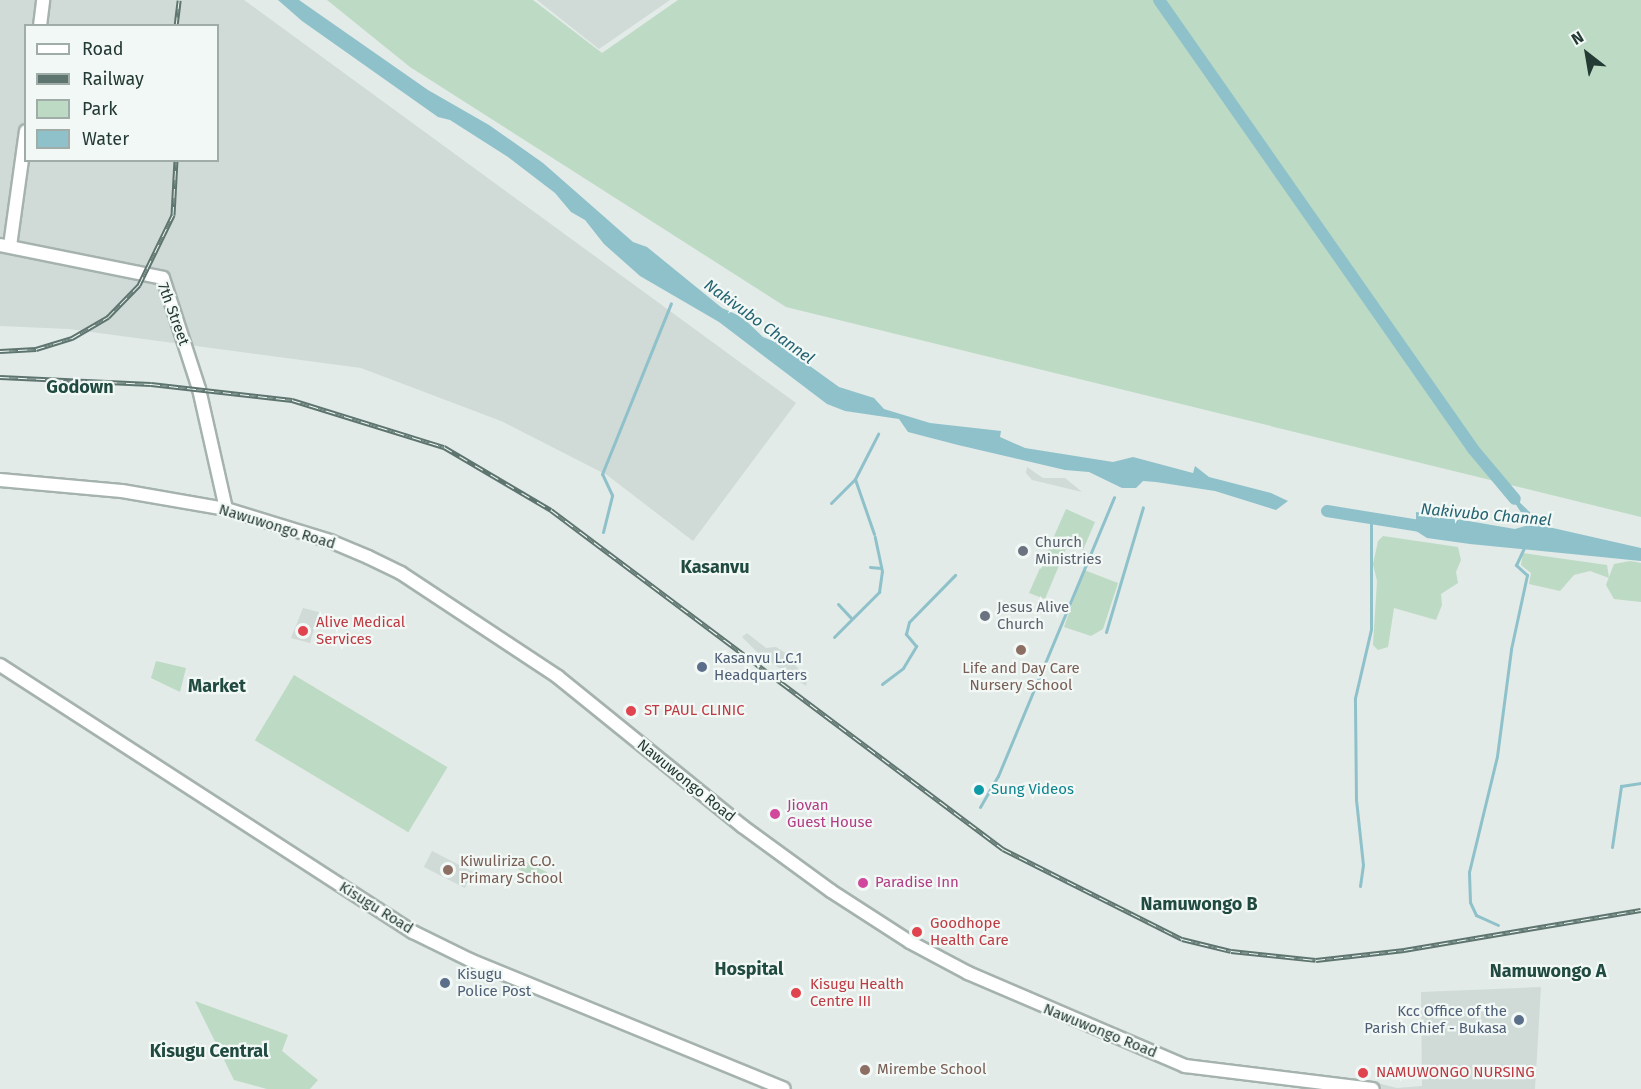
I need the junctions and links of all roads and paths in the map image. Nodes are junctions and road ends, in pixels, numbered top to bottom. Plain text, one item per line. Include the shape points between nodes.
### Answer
1 (43, 0) edge
2 (39, 24) edge
3 (24, 141) edge
4 (5, 245) edge
5 (0, 480) edge
6 (226, 509) junction
7 (0, 665) edge
8 (784, 1089) edge
9 (1373, 1089) edge

1 - 2 street
3 - 4 street
4 - 6 street, 7th Street via 163,278 199,389
5 - 6 street, Nawuwongo Road via 122,490
6 - 9 street, Nawuwongo Road via 330,541 401,573 558,677 742,826 831,891 910,942 968,973 1185,1066
7 - 8 street, Kisugu Road via 413,932 470,960

